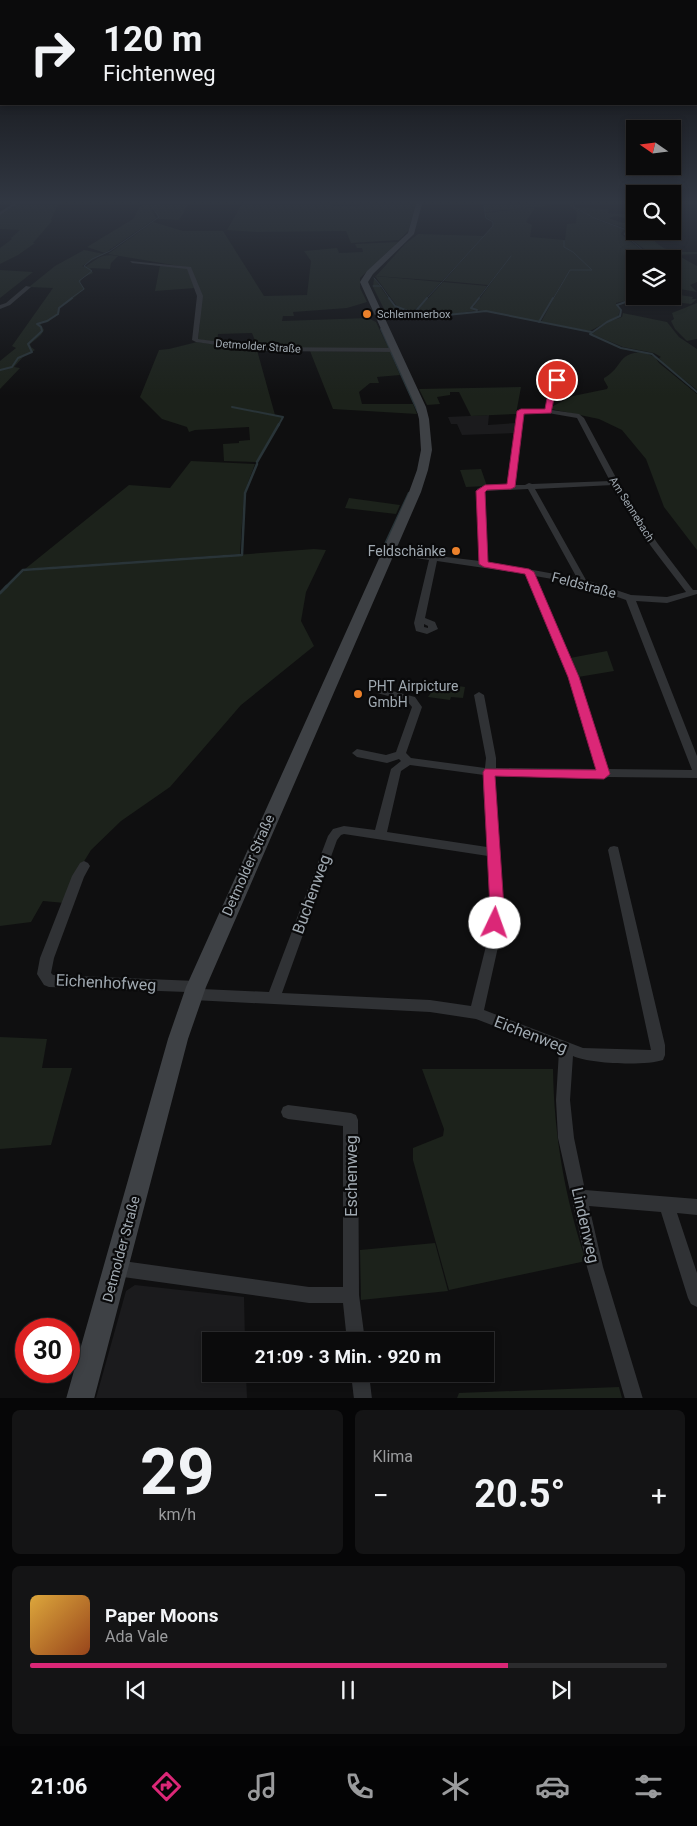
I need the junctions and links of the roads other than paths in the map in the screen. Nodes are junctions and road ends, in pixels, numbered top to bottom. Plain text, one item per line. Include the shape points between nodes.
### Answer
1 (163, 265) edge
2 (378, 265) edge
3 (28, 287) dead end
4 (0, 307) edge
5 (394, 350) junction
6 (554, 385) dead end
7 (548, 411) junction
8 (615, 483) junction
9 (529, 485) junction
10 (511, 487) junction
11 (388, 552) junction
12 (434, 557) junction
13 (484, 564) junction
14 (529, 572) junction
15 (582, 582) junction
16 (694, 592) edge
17 (630, 598) junction
18 (419, 623) dead end
19 (381, 691) dead end
20 (479, 695) dead end
21 (357, 753) dead end
22 (404, 758) junction
23 (697, 770) edge
24 (489, 772) junction
25 (604, 774) junction
26 (697, 774) edge
27 (380, 835) junction
28 (614, 850) dead end
29 (494, 852) junction
30 (84, 866) dead end
31 (194, 990) junction
32 (273, 998) junction
33 (476, 1013) junction
34 (566, 1047) junction
35 (288, 1112) dead end
36 (579, 1197) junction
37 (666, 1204) junction
38 (697, 1207) edge
39 (116, 1268) junction
40 (351, 1295) junction
41 (697, 1298) edge
42 (355, 1332) edge
43 (361, 1382) edge
44 (80, 1398) edge
45 (363, 1398) edge
46 (634, 1398) edge

1 - 5 street, Detmolder Straße via 189,268 200,296 195,340 258,349
2 - 5 main road, Detmolder Straße via 364,282
3 - 4 street
5 - 11 main road, Detmolder Straße via 421,407 428,440 421,478
6 - 7 street
7 - 8 street, Am Sennebach via 582,418
7 - 10 street, Am Sennebach via 521,411
8 - 9 street
8 - 16 street, Am Sennebach via 655,546
9 - 10 street
9 - 15 street
10 - 13 street via 480,491
11 - 12 street, Feldstraße
11 - 31 main road, Detmolder Straße
12 - 13 street, Feldstraße
12 - 18 street
13 - 14 street, Feldstraße
14 - 15 street, Feldstraße
14 - 25 street via 574,677
15 - 17 street, Feldstraße
16 - 17 street, Feldstraße via 667,600
17 - 23 street, Feldstraße
19 - 22 street via 411,699 417,707
20 - 24 street via 491,758
21 - 22 street via 387,759
22 - 24 street
22 - 27 street via 396,769
24 - 25 street
24 - 29 street
25 - 26 street
27 - 29 street, Buchenweg
27 - 32 street, Buchenweg via 344,830 337,832 332,839
28 - 34 street, Eichenweg via 658,1055 583,1054
29 - 33 street via 497,908 494,938
30 - 31 street, Eichenhofweg via 47,958 44,974 49,981
31 - 32 street, Eichenweg
31 - 39 main road, Detmolder Straße
32 - 33 street, Eichenweg via 430,1006
33 - 34 street, Eichenweg
34 - 36 street, Lindenweg via 563,1100 566,1138
35 - 40 street, Eschenweg via 351,1120
36 - 37 street
36 - 46 street, Lindenweg via 595,1267
37 - 38 street
37 - 41 street
39 - 40 street via 309,1295
39 - 44 main road, Detmolder Straße
40 - 42 street, Eschenweg
43 - 45 street

